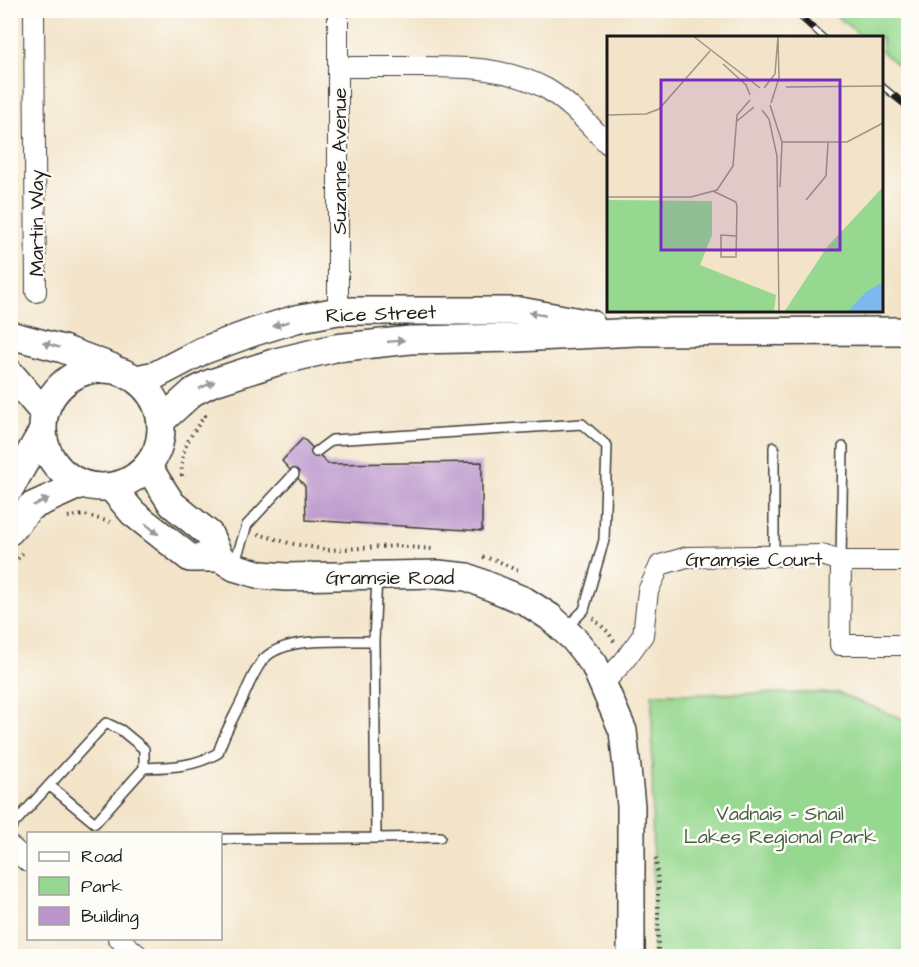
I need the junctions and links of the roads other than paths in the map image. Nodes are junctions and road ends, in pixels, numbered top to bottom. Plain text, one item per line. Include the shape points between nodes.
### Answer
1 (34, 10) edge
2 (338, 10) edge
3 (339, 67) junction
4 (607, 142) edge
5 (36, 291) dead end
6 (338, 311) junction
7 (909, 331) edge
8 (636, 332) junction
9 (10, 335) edge
10 (10, 372) edge
11 (131, 376) junction
12 (162, 421) junction
13 (43, 423) junction
14 (774, 447) dead end
15 (843, 447) dead end
16 (316, 452) dead end
17 (148, 467) junction
18 (294, 474) dead end
19 (81, 484) junction
20 (10, 488) edge
21 (111, 488) junction
22 (21, 537) edge
23 (774, 556) junction
24 (841, 561) junction
25 (909, 561) edge
26 (227, 563) junction
27 (377, 576) junction
28 (564, 630) junction
29 (374, 641) junction
30 (909, 645) edge
31 (603, 684) junction
32 (144, 768) junction
33 (49, 784) junction
34 (10, 828) edge
35 (440, 837) dead end
36 (376, 838) junction
37 (222, 839) edge
38 (10, 846) edge
39 (27, 861) edge
40 (119, 940) edge
41 (139, 957) edge
42 (631, 957) edge

1 - 5 street, Martin Way
2 - 3 street, Suzanne Avenue
3 - 4 street via 497,70 548,90
3 - 6 street, Suzanne Avenue
8 -> 6 main road, Rice Street via 520,311
6 -> 11 main road, Rice Street via 254,332 202,351 156,375
7 - 8 main road, Rice Street
12 -> 8 main road, Rice Street via 193,392 211,383 335,348 410,340
11 -> 9 main road via 63,349
10 - 13 main road
11 - 12 main road via 156,402
11 - 13 main road via 106,368 86,371 67,380 53,394
12 - 17 main road via 159,445
13 - 19 main road via 46,449 54,464
13 - 20 main road
14 - 23 lane
15 - 24 lane
16 - 28 lane via 332,440 582,424 608,446 604,540 584,610
17 - 21 main road via 125,484
17 - 26 main road via 172,504 209,534
18 - 26 lane via 247,525
19 - 21 main road
22 -> 19 main road via 30,507
21 -> 26 main road, Gramsie Road via 133,513 190,558
23 - 24 street, Gramsie Court via 822,555
23 - 31 street, Gramsie Court via 687,557 660,565 648,591 643,635
24 - 25 street, Gramsie Court
24 - 30 street, Gramsie Court via 840,645
26 - 27 main road, Gramsie Road via 261,575
27 - 28 main road, Gramsie Road via 438,574 467,578 525,601
27 - 29 lane
28 - 31 main road, Gramsie Road via 594,664
29 - 32 lane via 303,643 277,651 263,660 225,730 218,753 203,762
29 - 36 lane
31 - 42 main road, Gramsie Road via 623,731 631,806
32 - 33 lane via 94,823
32 - 33 lane via 144,748 106,723
33 - 34 lane
35 - 36 lane
36 - 37 lane
38 - 39 street
40 - 41 street

